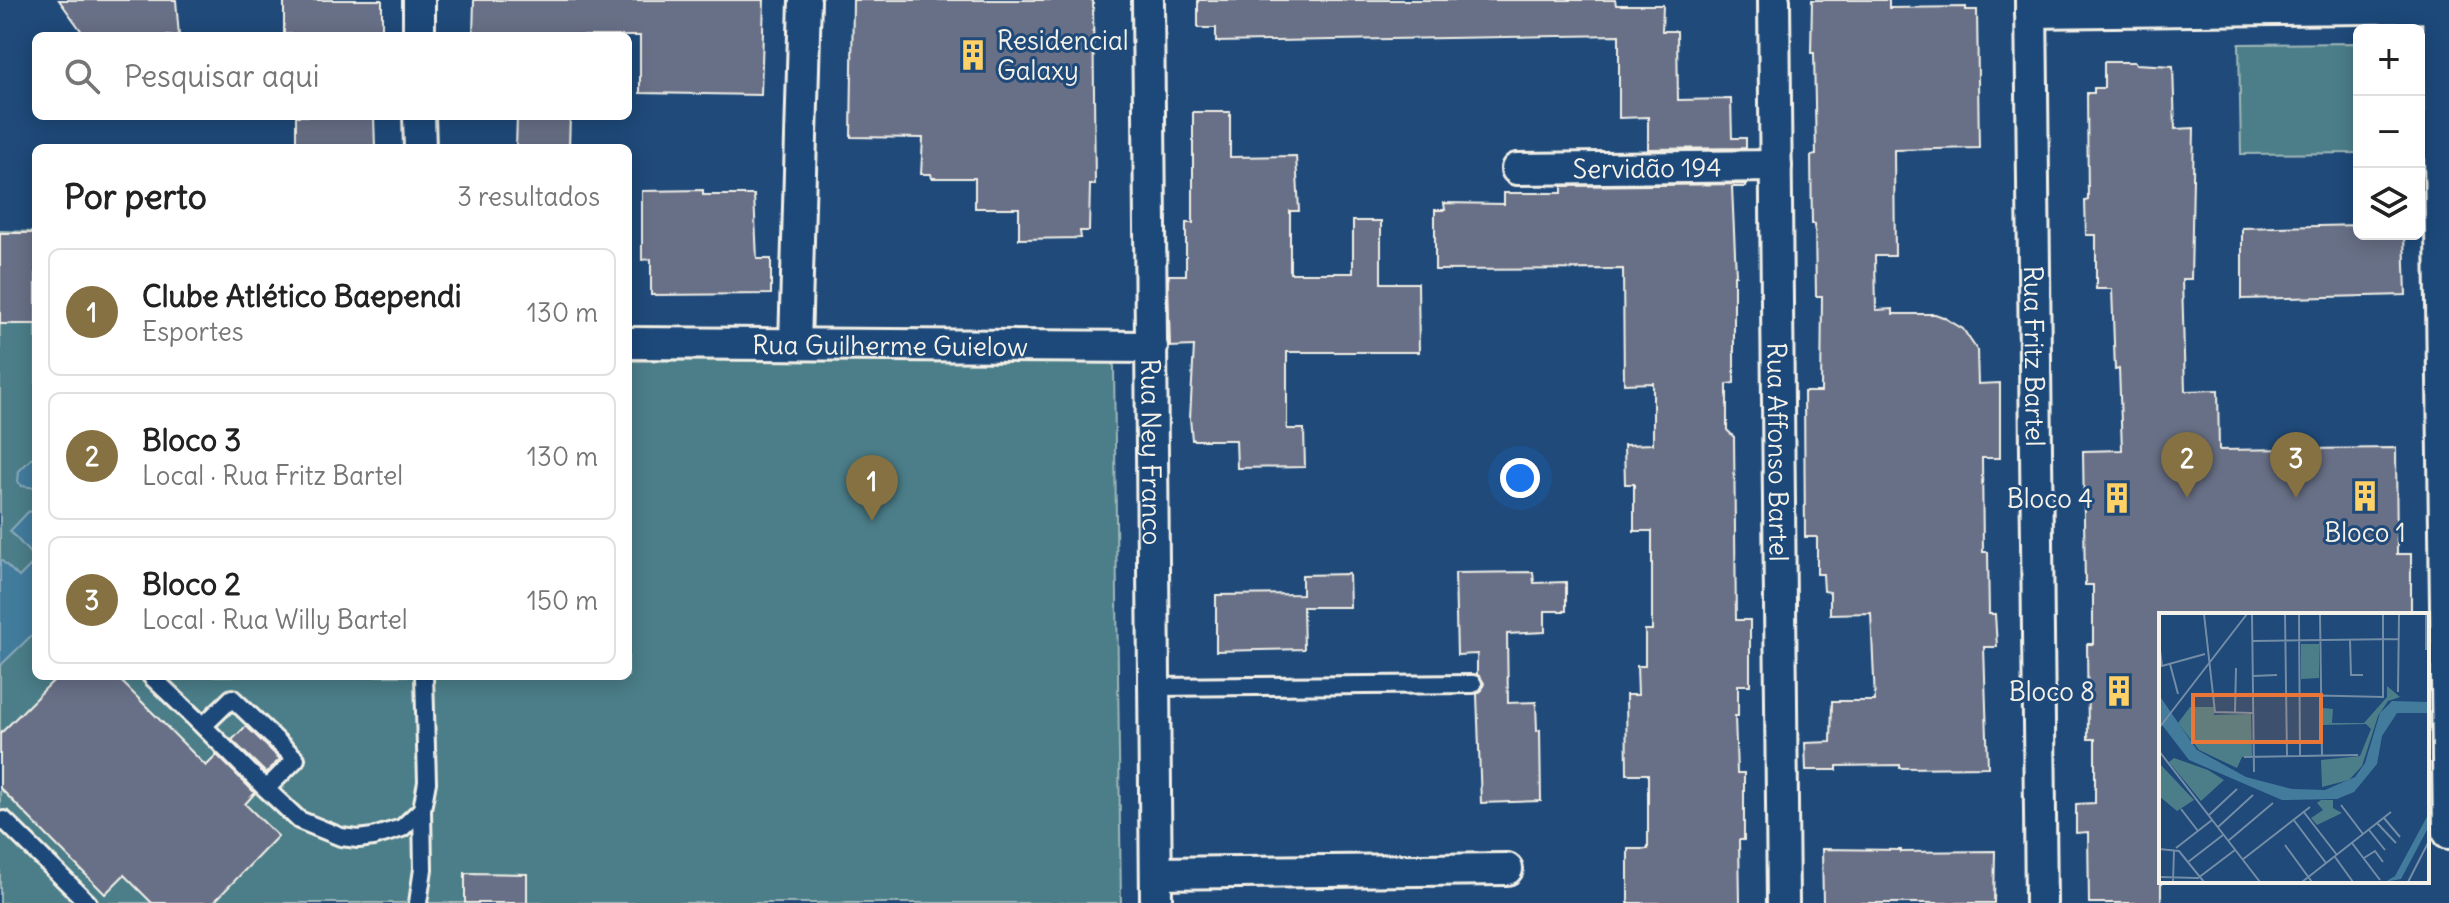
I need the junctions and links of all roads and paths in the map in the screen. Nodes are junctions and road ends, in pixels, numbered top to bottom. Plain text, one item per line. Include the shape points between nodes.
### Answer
1 (419, 0) edge
2 (805, 0) edge
3 (1148, 0) edge
4 (1774, 0) edge
5 (2442, 5) edge
6 (2031, 6) edge
7 (419, 32) edge
8 (419, 120) edge
9 (420, 144) edge
10 (1776, 166) junction
11 (1517, 169) dead end
12 (632, 343) edge
13 (795, 344) junction
14 (1152, 347) junction
15 (155, 680) edge
16 (424, 680) edge
17 (1473, 684) dead end
18 (1154, 687) junction
19 (203, 726) junction
20 (266, 789) junction
21 (422, 809) junction
22 (4, 820) dead end
23 (2449, 833) edge
24 (1507, 869) dead end
25 (1156, 888) edge
26 (88, 903) edge
27 (418, 903) edge
28 (1783, 903) edge
29 (2041, 903) edge

1 - 7 street
2 - 13 street
3 - 14 street, Rua Ney Franco
4 - 10 street, Rua Affonso Bartel
5 - 6 street
5 - 23 street
6 - 29 street, Rua Fritz Bartel
8 - 9 street
10 - 11 street, Servidão 194
10 - 28 street, Rua Affonso Bartel
12 - 13 street, Rua Guilherme Guielow
13 - 14 street, Rua Guilherme Guielow
14 - 18 street, Rua Ney Franco
15 - 19 lane
16 - 21 lane via 427,782
17 - 18 lane
18 - 25 street, Rua Ney Franco
19 - 20 lane
19 - 20 lane via 232,698 278,740 296,759
20 - 21 lane via 299,820 349,838 402,828
21 - 27 lane
22 - 26 lane
24 - 25 street

